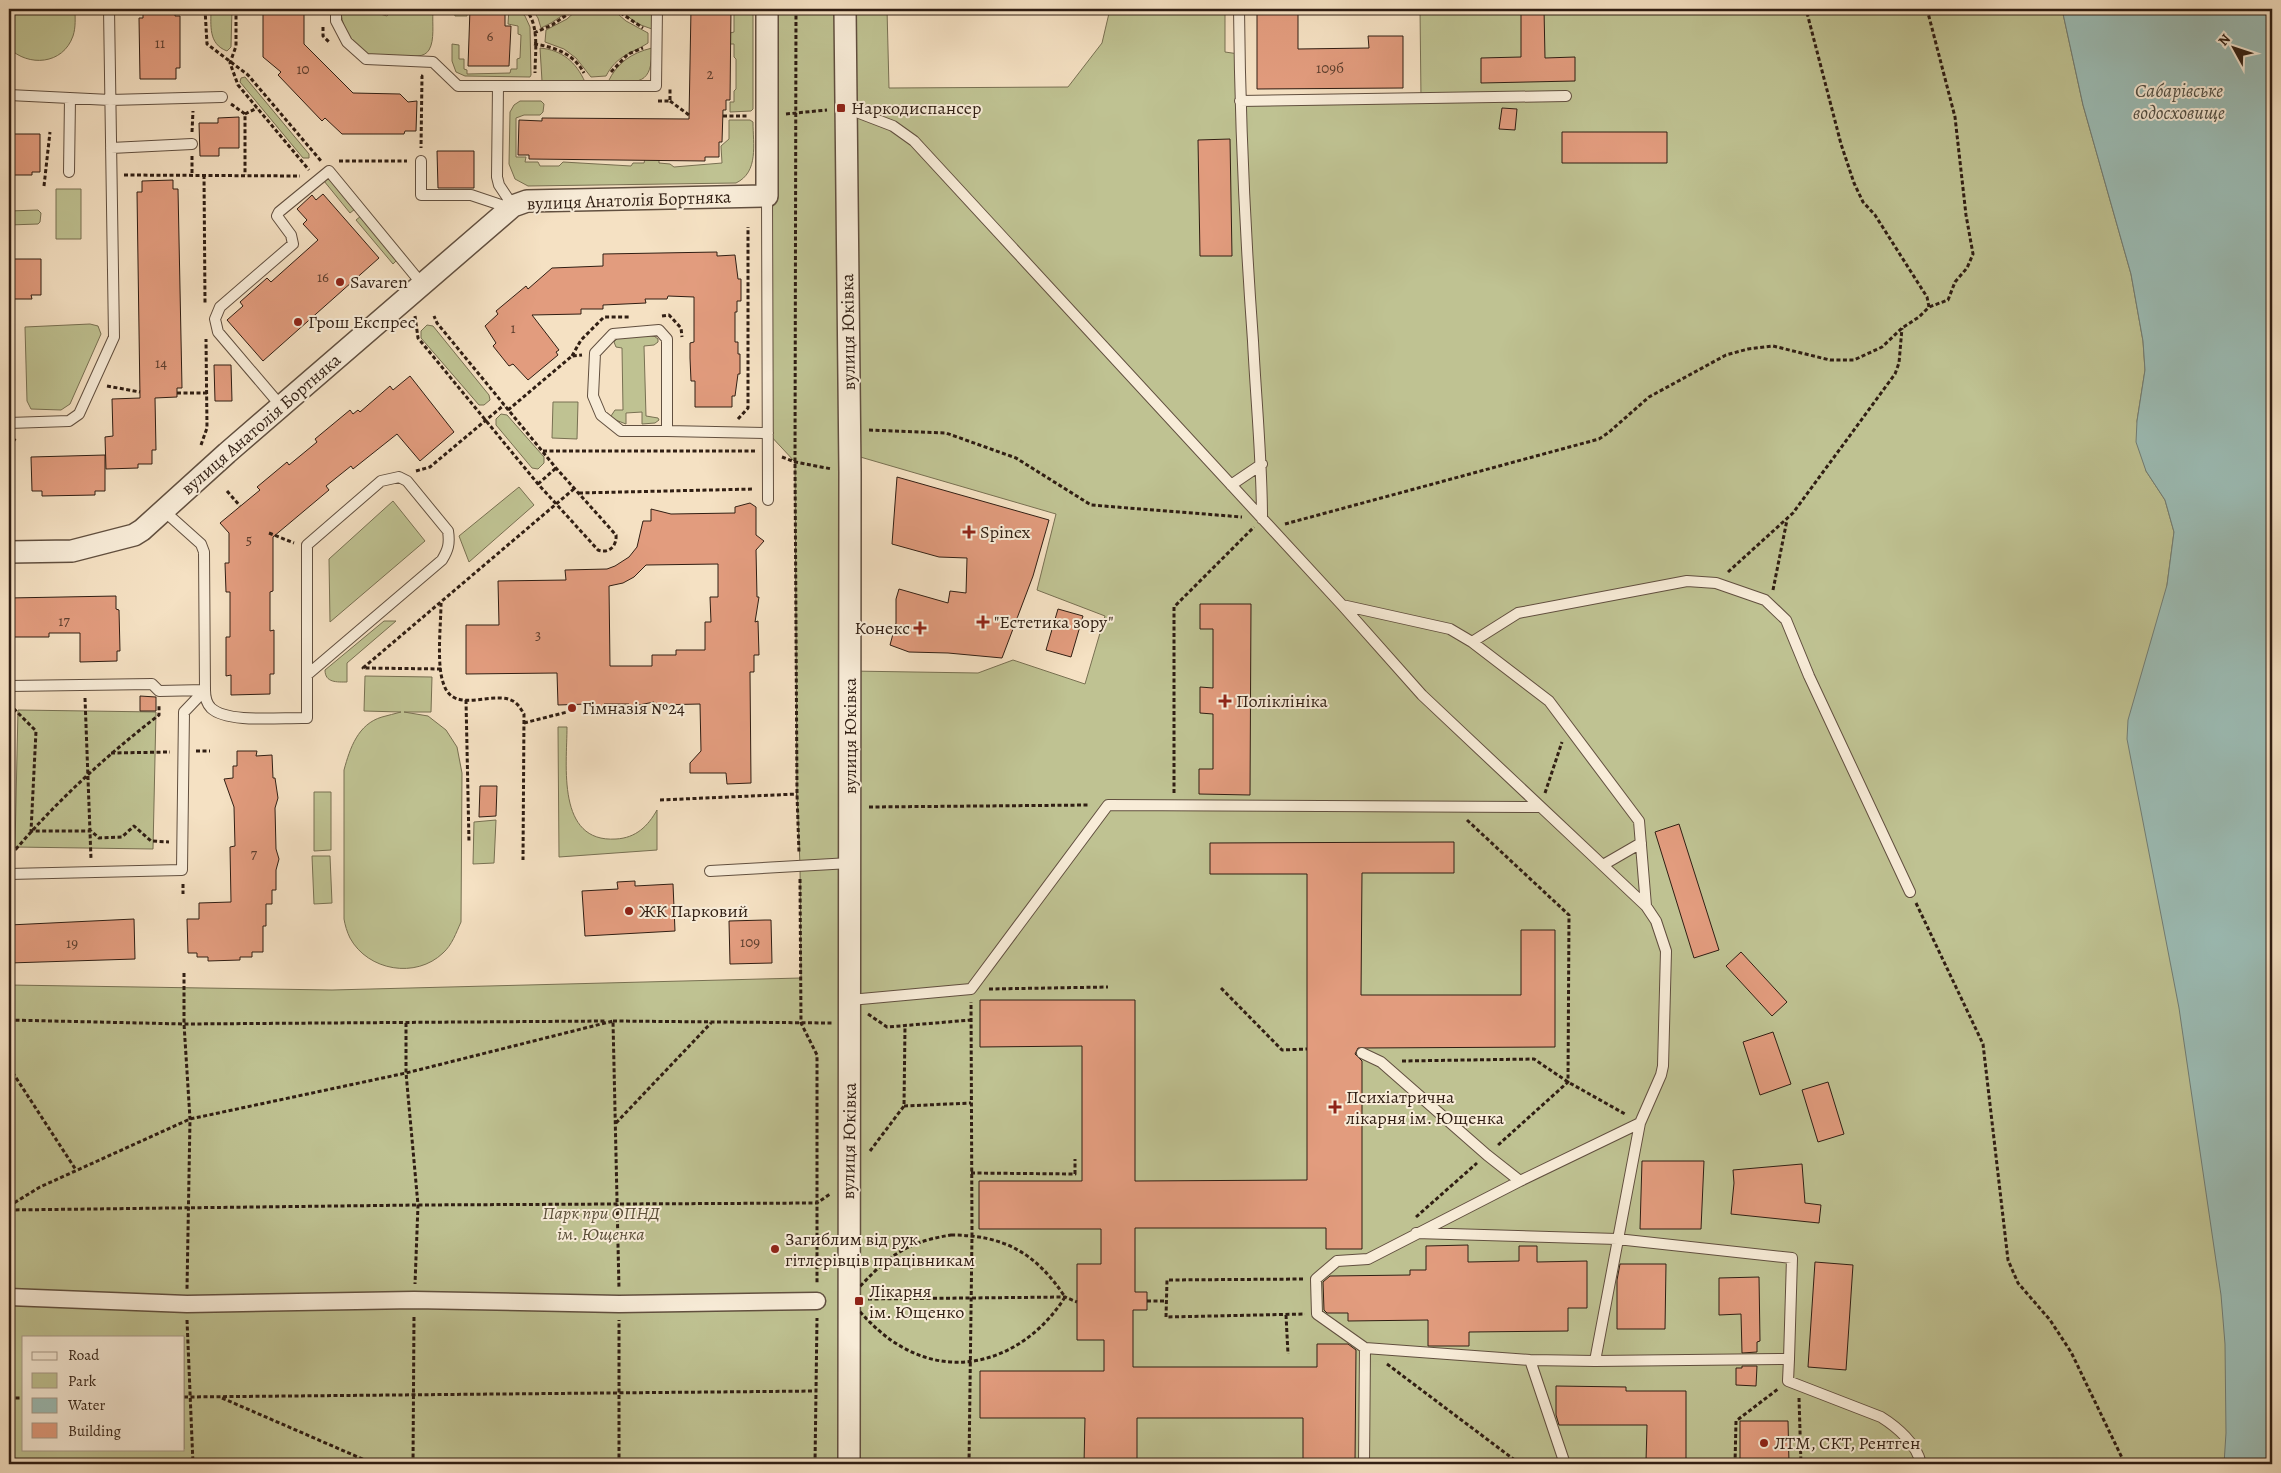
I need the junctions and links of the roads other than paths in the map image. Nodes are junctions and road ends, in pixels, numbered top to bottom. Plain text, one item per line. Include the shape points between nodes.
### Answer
1 (108, 9) edge
2 (336, 9) edge
3 (657, 9) edge
4 (767, 9) edge
5 (845, 9) edge
6 (1238, 9) edge
7 (498, 86) junction
8 (9, 96) edge
9 (1566, 96) dead end
10 (222, 97) road end
11 (70, 98) junction
12 (110, 100) junction
13 (1240, 101) junction
14 (846, 108) junction
15 (192, 144) dead end
16 (111, 148) junction
17 (421, 161) road end
18 (69, 172) dead end
19 (767, 196) junction
20 (511, 207) junction
21 (417, 289) junction
22 (281, 406) junction
23 (9, 423) edge
24 (667, 431) junction
25 (768, 433) junction
26 (1262, 464) junction
27 (1231, 485) junction
28 (768, 500) dead end
29 (163, 510) junction
30 (1257, 518) junction
31 (9, 552) edge
32 (1342, 605) junction
33 (1472, 642) junction
34 (308, 674) junction
35 (9, 686) edge
36 (205, 690) junction
37 (1541, 807) junction
38 (1641, 842) junction
39 (850, 863) junction
40 (1603, 865) junction
41 (710, 871) dead end
42 (9, 874) edge
43 (1910, 892) road end
44 (1646, 906) junction
45 (850, 1000) junction
46 (1362, 1054) dead end
47 (1640, 1123) junction
48 (1520, 1180) junction
49 (1416, 1233) junction
50 (1617, 1239) junction
51 (9, 1298) edge
52 (817, 1301) road end
53 (1365, 1348) junction
54 (1789, 1358) junction
55 (1530, 1360) junction
56 (1595, 1361) junction
57 (849, 1464) edge
58 (1364, 1464) edge
59 (1565, 1464) edge
60 (1921, 1464) edge

1 - 12 lane
2 - 7 lane via 336,21 347,42 366,59 433,62 458,86
3 - 7 lane via 656,86
4 - 19 street
5 - 14 street, вулиця Юківка
6 - 13 lane
7 - 20 lane via 497,177
8 - 11 lane
9 - 13 lane
10 - 12 lane
11 - 12 lane
11 - 18 lane
12 - 16 lane
13 - 26 lane via 1252,341
14 - 27 lane via 893,126 914,141
14 - 39 street, вулиця Юківка
15 - 16 lane
16 - 23 lane via 114,337 79,414 69,421
17 - 20 lane via 421,195 471,195
19 - 20 street, вулиця Анатолія Бортняка via 527,201
19 - 25 lane
20 - 21 street, вулиця Анатолія Бортняка
21 - 22 street, вулиця Анатолія Бортняка
21 - 22 lane via 329,171 279,212 277,216 291,235 292,244 220,307 215,319 218,332
22 - 29 street, вулиця Анатолія Бортняка
24 - 24 lane via 667,339 659,330 613,334 595,353 593,396 601,415 620,431
24 - 25 lane
25 - 28 lane
26 - 27 lane
26 - 30 lane
27 - 30 lane
29 - 31 street, вулиця Анатолія Бортняка via 134,535 72,551
29 - 36 lane via 201,544 204,552
30 - 32 lane via 1271,528
32 - 33 lane via 1436,624
32 - 37 lane via 1422,695
33 - 38 lane via 1540,693 1568,725 1638,821
33 - 43 lane via 1518,613 1669,584 1696,580 1757,596 1786,620 1808,676
34 - 34 lane via 442,560 448,550 448,531 407,481 399,477 381,480 307,545
34 - 36 lane via 307,718 228,717 211,709
35 - 36 lane via 152,684 159,691
36 - 42 lane via 184,712 182,870
37 - 40 lane
37 - 45 lane via 1108,805 971,989
38 - 40 lane
38 - 44 lane
39 - 41 lane
39 - 45 street, вулиця Юківка
40 - 44 lane
44 - 47 lane via 1656,921 1666,951 1664,1056 1661,1074
45 - 57 street, вулиця Юківка
46 - 48 lane via 1381,1062
47 - 48 lane
47 - 50 lane
48 - 49 lane
49 - 50 lane
49 - 53 lane via 1368,1259 1337,1261 1316,1279 1317,1314
50 - 54 lane via 1792,1258
50 - 56 lane
51 - 52 street via 186,1304 414,1300 619,1304
53 - 55 lane
53 - 58 lane
54 - 56 lane
54 - 60 lane via 1788,1381 1881,1416 1905,1437
55 - 56 lane
55 - 59 lane

